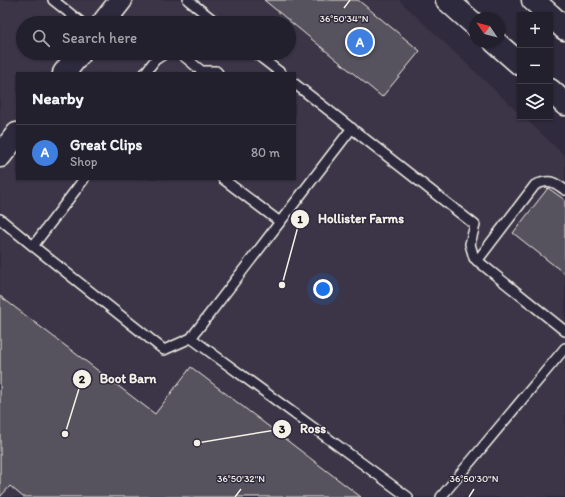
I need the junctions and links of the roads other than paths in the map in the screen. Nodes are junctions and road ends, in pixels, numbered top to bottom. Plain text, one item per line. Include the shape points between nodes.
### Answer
1 (53, 0) edge
2 (120, 0) edge
3 (188, 0) edge
4 (447, 0) edge
5 (533, 0) edge
6 (547, 12) edge
7 (73, 16) edge
8 (108, 16) edge
9 (208, 16) edge
10 (553, 18) edge
11 (469, 20) edge
12 (565, 29) edge
13 (502, 48) edge
14 (74, 60) edge
15 (155, 60) edge
16 (189, 60) edge
17 (264, 60) edge
18 (517, 61) edge
19 (65, 72) edge
20 (146, 72) edge
21 (204, 72) edge
22 (217, 72) edge
23 (280, 72) edge
24 (296, 85) edge
25 (553, 93) edge
26 (565, 104) edge
27 (352, 128) junction
28 (16, 135) edge
29 (0, 156) edge
30 (83, 180) edge
31 (227, 180) edge
32 (565, 190) edge
33 (0, 219) edge
34 (280, 222) junction
35 (34, 246) junction
36 (478, 261) junction
37 (565, 331) edge
38 (191, 338) junction
39 (565, 348) edge
40 (408, 497) edge
41 (441, 497) edge

1 - 7 lane
2 - 8 main road
3 - 9 lane
4 - 11 main road
5 - 6 main road
10 - 12 main road
13 - 18 main road
14 - 19 main road
15 - 20 lane
16 - 21 lane
17 - 23 lane
21 - 22 lane
24 - 27 lane
25 - 26 main road
27 - 34 lane
27 - 36 lane via 475,225 470,244 474,258
28 - 29 main road
30 - 35 lane
31 - 34 lane
32 - 36 lane via 553,181 546,180 535,185
33 - 35 lane
34 - 38 lane
35 - 38 lane via 164,350
36 - 37 lane
38 - 40 lane
39 - 41 lane

